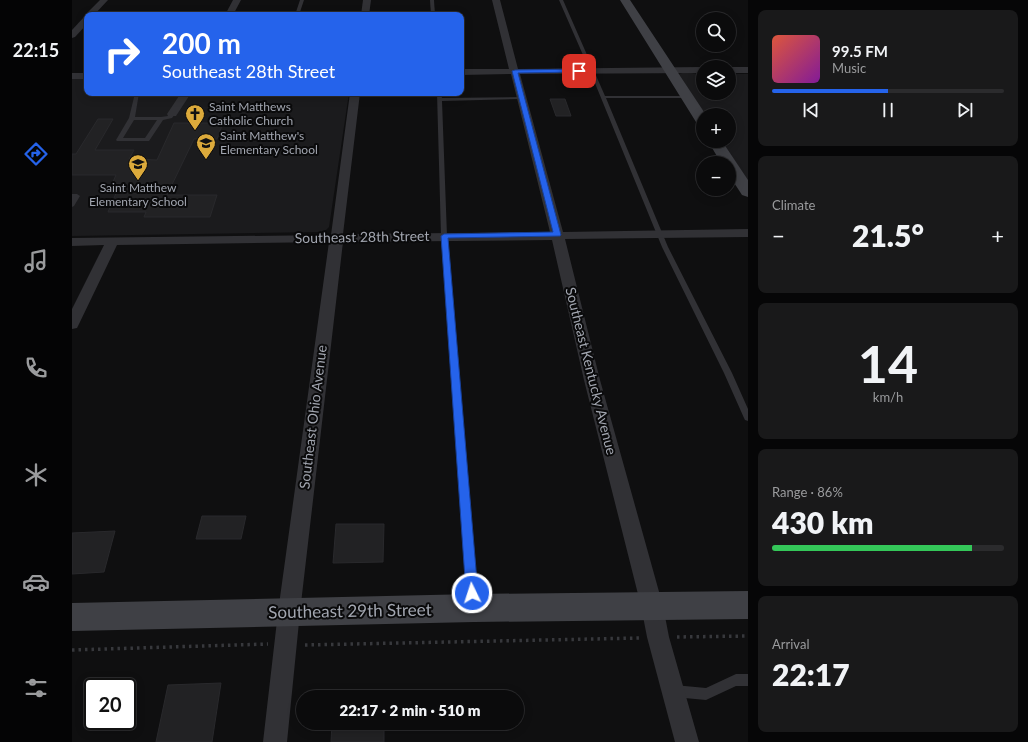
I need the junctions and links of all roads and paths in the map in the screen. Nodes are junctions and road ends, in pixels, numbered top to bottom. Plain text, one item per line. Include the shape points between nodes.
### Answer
1 (104, 0) edge
2 (236, 0) edge
3 (302, 0) edge
4 (366, 0) edge
5 (432, 0) edge
6 (496, 0) edge
7 (560, 0) edge
8 (625, 0) edge
9 (93, 12) edge
10 (230, 12) edge
11 (298, 12) edge
12 (365, 12) edge
13 (433, 12) edge
14 (84, 22) edge
15 (72, 35) edge
16 (696, 68) edge
17 (736, 69) edge
18 (669, 70) junction
19 (748, 70) edge
20 (515, 71) junction
21 (592, 71) junction
22 (464, 72) edge
23 (72, 76) edge
24 (84, 76) edge
25 (136, 96) edge
26 (184, 96) edge
27 (355, 96) edge
28 (439, 96) edge
29 (687, 96) junction
30 (603, 97) junction
31 (522, 98) junction
32 (696, 111) edge
33 (172, 114) joint
34 (132, 118) junction
35 (161, 119) junction
36 (720, 148) edge
37 (748, 192) edge
38 (72, 196) edge
39 (72, 205) edge
40 (748, 233) edge
41 (660, 234) junction
42 (557, 235) junction
43 (444, 236) junction
44 (338, 238) junction
45 (113, 241) junction
46 (72, 242) edge
47 (72, 324) edge
48 (748, 418) edge
49 (748, 605) edge
50 (652, 606) junction
51 (474, 608) junction
52 (289, 612) junction
53 (72, 617) edge
54 (748, 636) edge
55 (658, 637) junction
56 (285, 644) junction
57 (72, 650) edge
58 (748, 680) edge
59 (673, 691) junction
60 (275, 742) edge
61 (687, 742) edge

1 - 9 street
2 - 10 street
3 - 11 lane
4 - 12 street
5 - 13 lane
6 - 20 street, Southeast Kentucky Avenue
7 - 21 lane
8 - 18 street
14 - 15 street
16 - 18 street
17 - 19 street
18 - 21 street
18 - 29 street
20 - 21 street
20 - 22 street
20 - 31 street, Southeast Kentucky Avenue
21 - 30 lane
23 - 24 street
25 - 34 lane
26 - 33 street
27 - 44 street, Southeast Ohio Avenue
28 - 31 lane
28 - 43 lane
29 - 30 lane
29 - 32 street
30 - 41 lane
31 - 42 street, Southeast Kentucky Avenue
33 - 35 lane
34 - 35 lane
34 - 35 lane via 118,140 147,140
36 - 37 street
38 - 39 lane via 77,196
40 - 41 street, Southeast 28th Street
41 - 42 street, Southeast 28th Street
41 - 48 lane
42 - 43 street, Southeast 28th Street
42 - 50 street, Southeast Kentucky Avenue via 592,380
43 - 44 street, Southeast 28th Street
43 - 51 lane
44 - 45 street, Southeast 28th Street
44 - 52 street, Southeast Ohio Avenue
45 - 46 street, Southeast 28th Street
45 - 47 street
49 - 50 street, Southeast 29th Street
50 - 51 street, Southeast 29th Street
50 - 55 street, Southeast Kentucky Avenue
51 - 52 street, Southeast 29th Street
52 - 53 street, Southeast 29th Street
52 - 56 street, Southeast Ohio Avenue
54 - 55 path
55 - 56 path
55 - 59 street, Southeast Kentucky Avenue
56 - 57 path
56 - 60 street, Southeast Ohio Avenue
58 - 59 lane via 736,680 706,694
59 - 61 street, Southeast Kentucky Avenue

